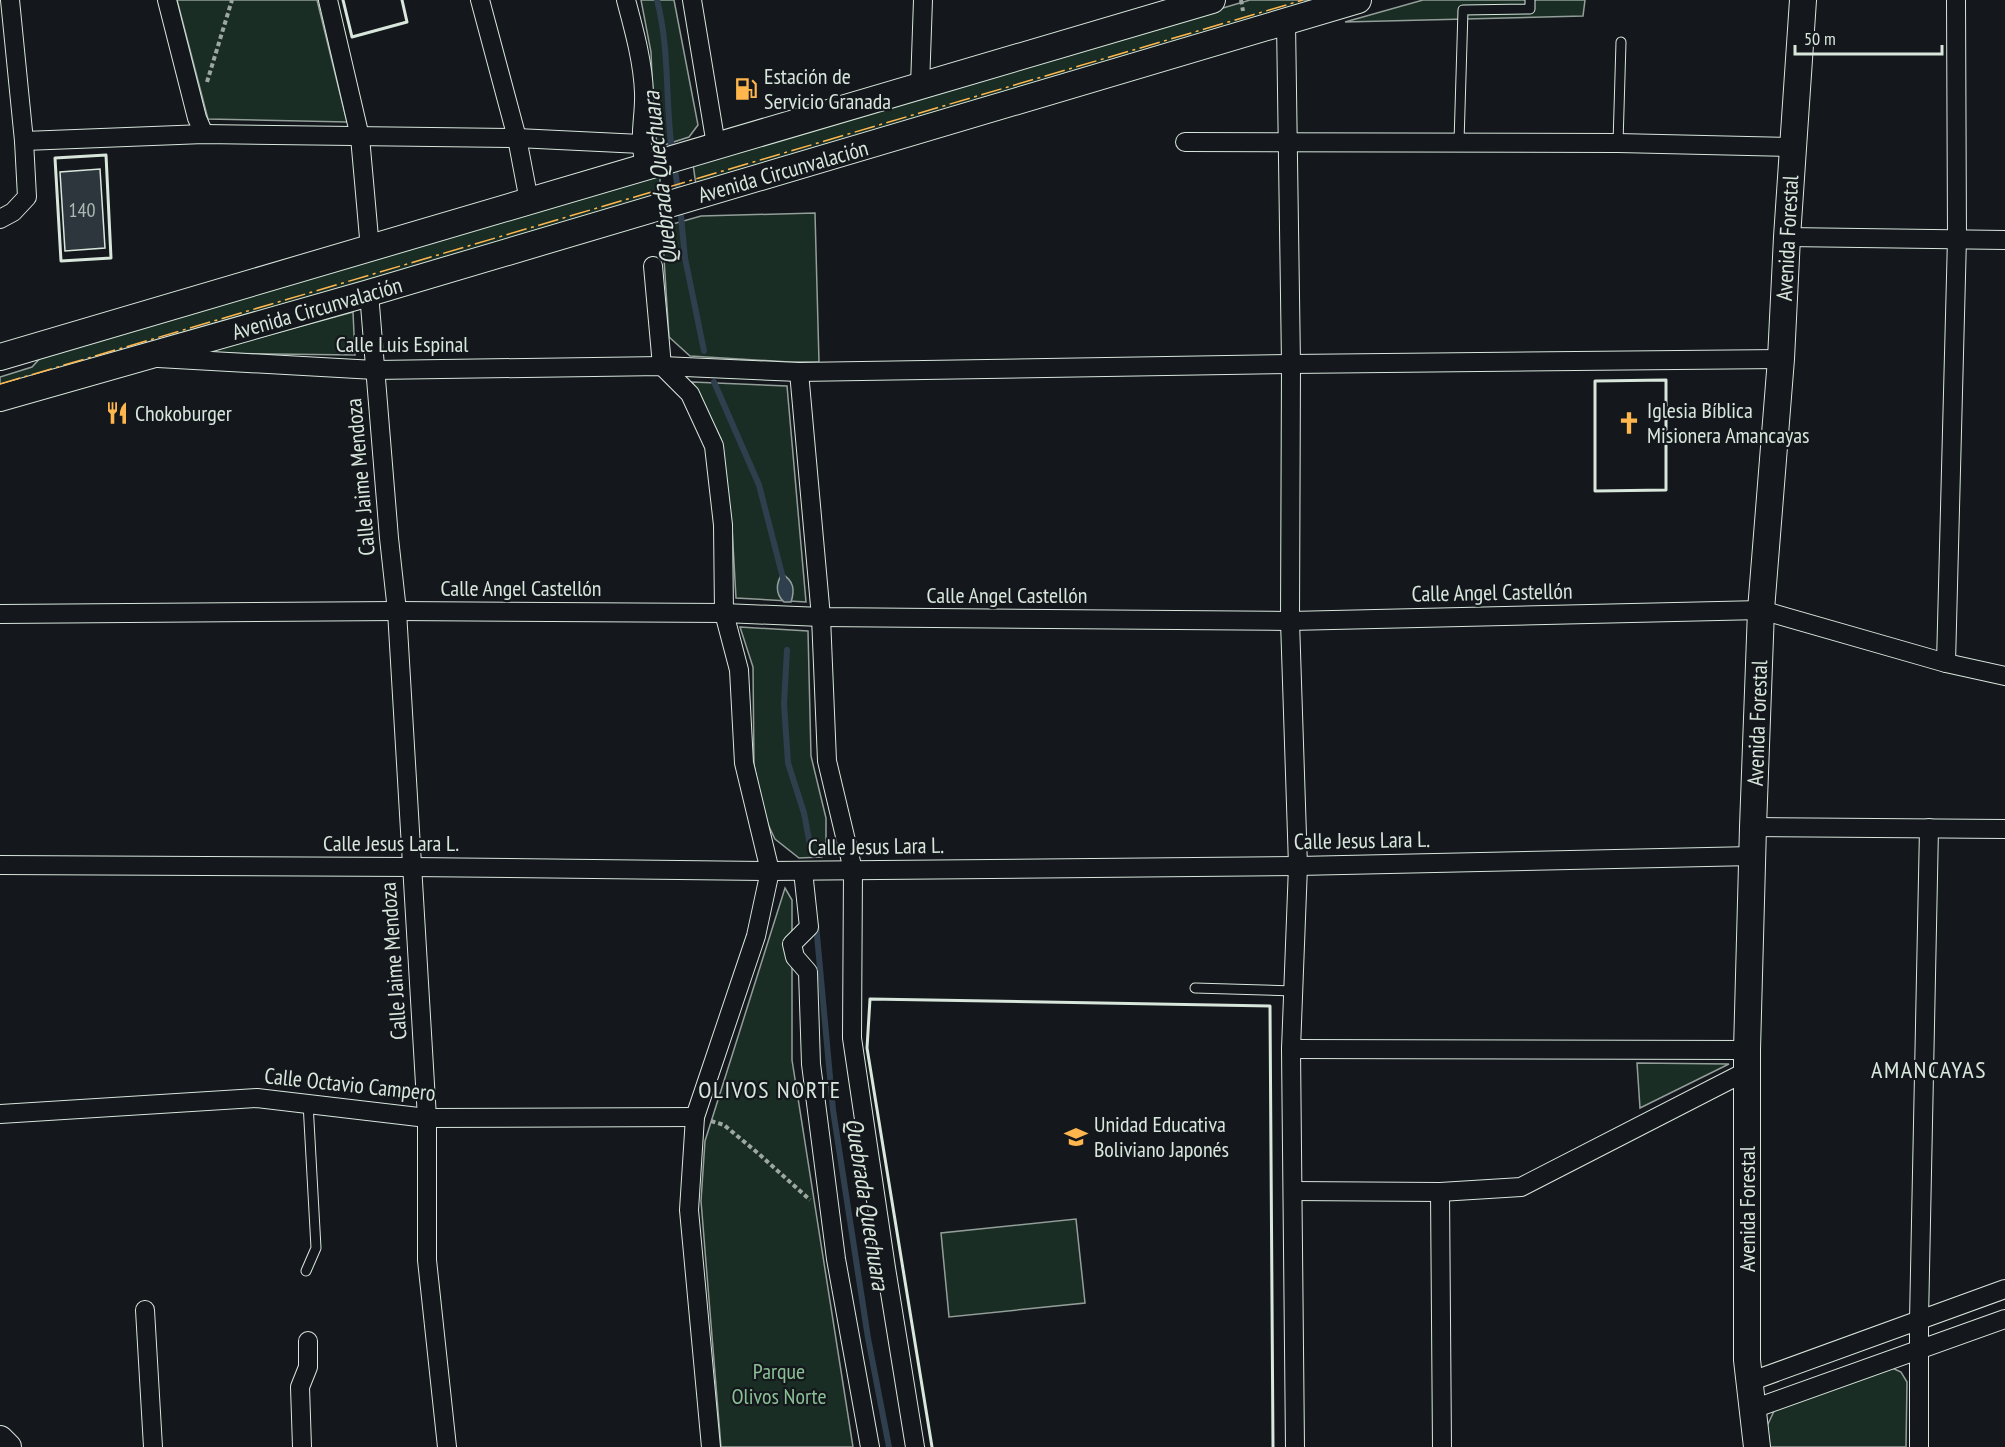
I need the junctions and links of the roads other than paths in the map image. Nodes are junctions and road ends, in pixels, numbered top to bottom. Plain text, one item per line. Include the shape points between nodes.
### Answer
1 (10, 0) edge
2 (167, 0) edge
3 (328, 0) edge
4 (480, 0) edge
5 (626, 0) edge
6 (692, 0) edge
7 (923, 0) edge
8 (1212, 0) edge
9 (1358, 0) edge
10 (1530, 0) edge
11 (1803, 0) edge
12 (1956, 0) edge
13 (1286, 22) junction
14 (1621, 42) dead end
15 (920, 86) junction
16 (204, 135) junction
17 (360, 137) junction
18 (517, 138) junction
19 (24, 141) junction
20 (1185, 142) dead end
21 (1288, 142) junction
22 (1459, 142) junction
23 (1618, 142) junction
24 (716, 145) junction
25 (1792, 147) junction
26 (649, 158) junction
27 (529, 201) junction
28 (6, 216) edge
29 (1786, 237) junction
30 (1957, 238) junction
31 (2005, 240) edge
32 (370, 249) junction
33 (653, 266) dead end
34 (369, 293) junction
35 (0, 357) edge
36 (143, 358) junction
37 (1781, 359) junction
38 (1291, 364) junction
39 (662, 366) junction
40 (375, 370) junction
41 (799, 372) junction
42 (0, 398) edge
43 (397, 610) junction
44 (1761, 610) junction
45 (724, 613) junction
46 (0, 614) edge
47 (821, 617) junction
48 (1290, 621) junction
49 (1946, 663) junction
50 (2005, 676) edge
51 (1753, 827) junction
52 (1929, 828) junction
53 (2005, 829) edge
54 (1753, 856) junction
55 (0, 865) edge
56 (1298, 866) junction
57 (411, 867) junction
58 (853, 870) junction
59 (770, 871) junction
60 (803, 871) junction
61 (1195, 988) dead end
62 (1294, 991) junction
63 (1291, 1049) junction
64 (1747, 1061) junction
65 (308, 1103) junction
66 (0, 1114) edge
67 (695, 1117) junction
68 (427, 1118) junction
69 (1293, 1191) junction
70 (1440, 1192) junction
71 (306, 1271) dead end
72 (2005, 1289) edge
73 (146, 1310) dead end
74 (2005, 1319) edge
75 (1919, 1320) junction
76 (308, 1341) dead end
77 (1919, 1349) junction
78 (1749, 1382) junction
79 (1753, 1409) junction
80 (0, 1439) edge
81 (8, 1447) edge
82 (153, 1447) edge
83 (302, 1447) edge
84 (447, 1447) edge
85 (711, 1447) edge
86 (870, 1447) edge
87 (915, 1447) edge
88 (1295, 1447) edge
89 (1442, 1447) edge
90 (1757, 1447) edge
91 (1919, 1447) edge

1 - 19 street
2 - 16 street
3 - 17 street
4 - 18 street
5 - 26 street via 644,93
6 - 24 street
7 - 15 street
8 - 15 main road, Avenida Circunvalación
9 - 13 main road, Avenida Circunvalación
10 - 22 lane via 1530,9 1463,10
11 - 25 main road, Avenida Forestal
12 - 30 street
13 - 21 street
13 - 34 main road, Avenida Circunvalación
14 - 23 lane
15 - 24 main road, Avenida Circunvalación
16 - 17 street
16 - 19 street
17 - 18 street
17 - 32 street
18 - 26 street
18 - 27 street
19 - 28 street via 27,197
20 - 21 street
21 - 22 street
21 - 38 street
22 - 23 street
23 - 25 street
24 - 26 main road, Avenida Circunvalación via 691,154
25 - 29 main road, Avenida Forestal
26 - 27 main road, Avenida Circunvalación
27 - 32 main road, Avenida Circunvalación
29 - 30 street
29 - 37 main road, Avenida Forestal
30 - 31 street
30 - 49 street
32 - 35 main road, Avenida Circunvalación
33 - 39 street
34 - 36 main road, Avenida Circunvalación
34 - 40 street, Calle Jaime Mendoza
36 - 40 street, Calle Luis Espinal
36 - 42 main road, Avenida Circunvalación
37 - 38 street, Calle Luis Espinal
37 - 44 main road, Avenida Forestal
38 - 41 street, Calle Luis Espinal
38 - 48 street
39 - 40 street, Calle Luis Espinal
39 - 41 street, Calle Luis Espinal
39 - 45 street via 690,394 714,446 723,525
40 - 43 street, Calle Jaime Mendoza
41 - 47 street
43 - 45 street, Calle Angel Castellón
43 - 46 street, Calle Angel Castellón
43 - 57 street, Calle Jaime Mendoza
44 - 48 street, Calle Angel Castellón
44 - 49 street, Calle Angel Castellón
44 - 51 main road, Avenida Forestal
45 - 47 street, Calle Angel Castellón
45 - 59 street via 739,670 744,763
47 - 48 street, Calle Angel Castellón
47 - 58 street via 827,761
48 - 56 street
49 - 50 street, Calle Angel Castellón
51 - 52 street
51 - 54 main road, Avenida Forestal
52 - 53 street
52 - 75 street
54 - 56 street, Calle Jesus Lara L.
54 - 64 main road, Avenida Forestal
55 - 57 street, Calle Jesus Lara L.
56 - 58 street, Calle Jesus Lara L.
56 - 62 street
57 - 59 street, Calle Jesus Lara L.
57 - 68 street, Calle Jaime Mendoza
58 - 60 street, Calle Jesus Lara L.
58 - 87 street via 852,1038
59 - 60 street, Calle Jesus Lara L.
59 - 67 street via 756,936
60 - 86 street via 809,927 792,945 795,957 808,972 811,1064 836,1258
61 - 62 lane
62 - 63 street
63 - 64 street
63 - 69 street
64 - 70 street via 1521,1187
64 - 78 main road, Avenida Forestal
65 - 66 street, Calle Octavio Campero via 257,1098
65 - 68 street, Calle Octavio Campero
65 - 71 lane via 316,1248
67 - 68 street, Calle Octavio Campero
67 - 85 street via 689,1210
68 - 84 street, Calle Jaime Mendoza via 427,1260
69 - 70 street
69 - 88 street
70 - 89 street
72 - 75 street
73 - 82 street
74 - 77 street
75 - 77 street
75 - 78 street
76 - 83 street via 308,1367 300,1387
77 - 79 street
77 - 91 street
78 - 79 main road, Avenida Forestal
79 - 90 main road, Avenida Forestal
80 - 81 main road

